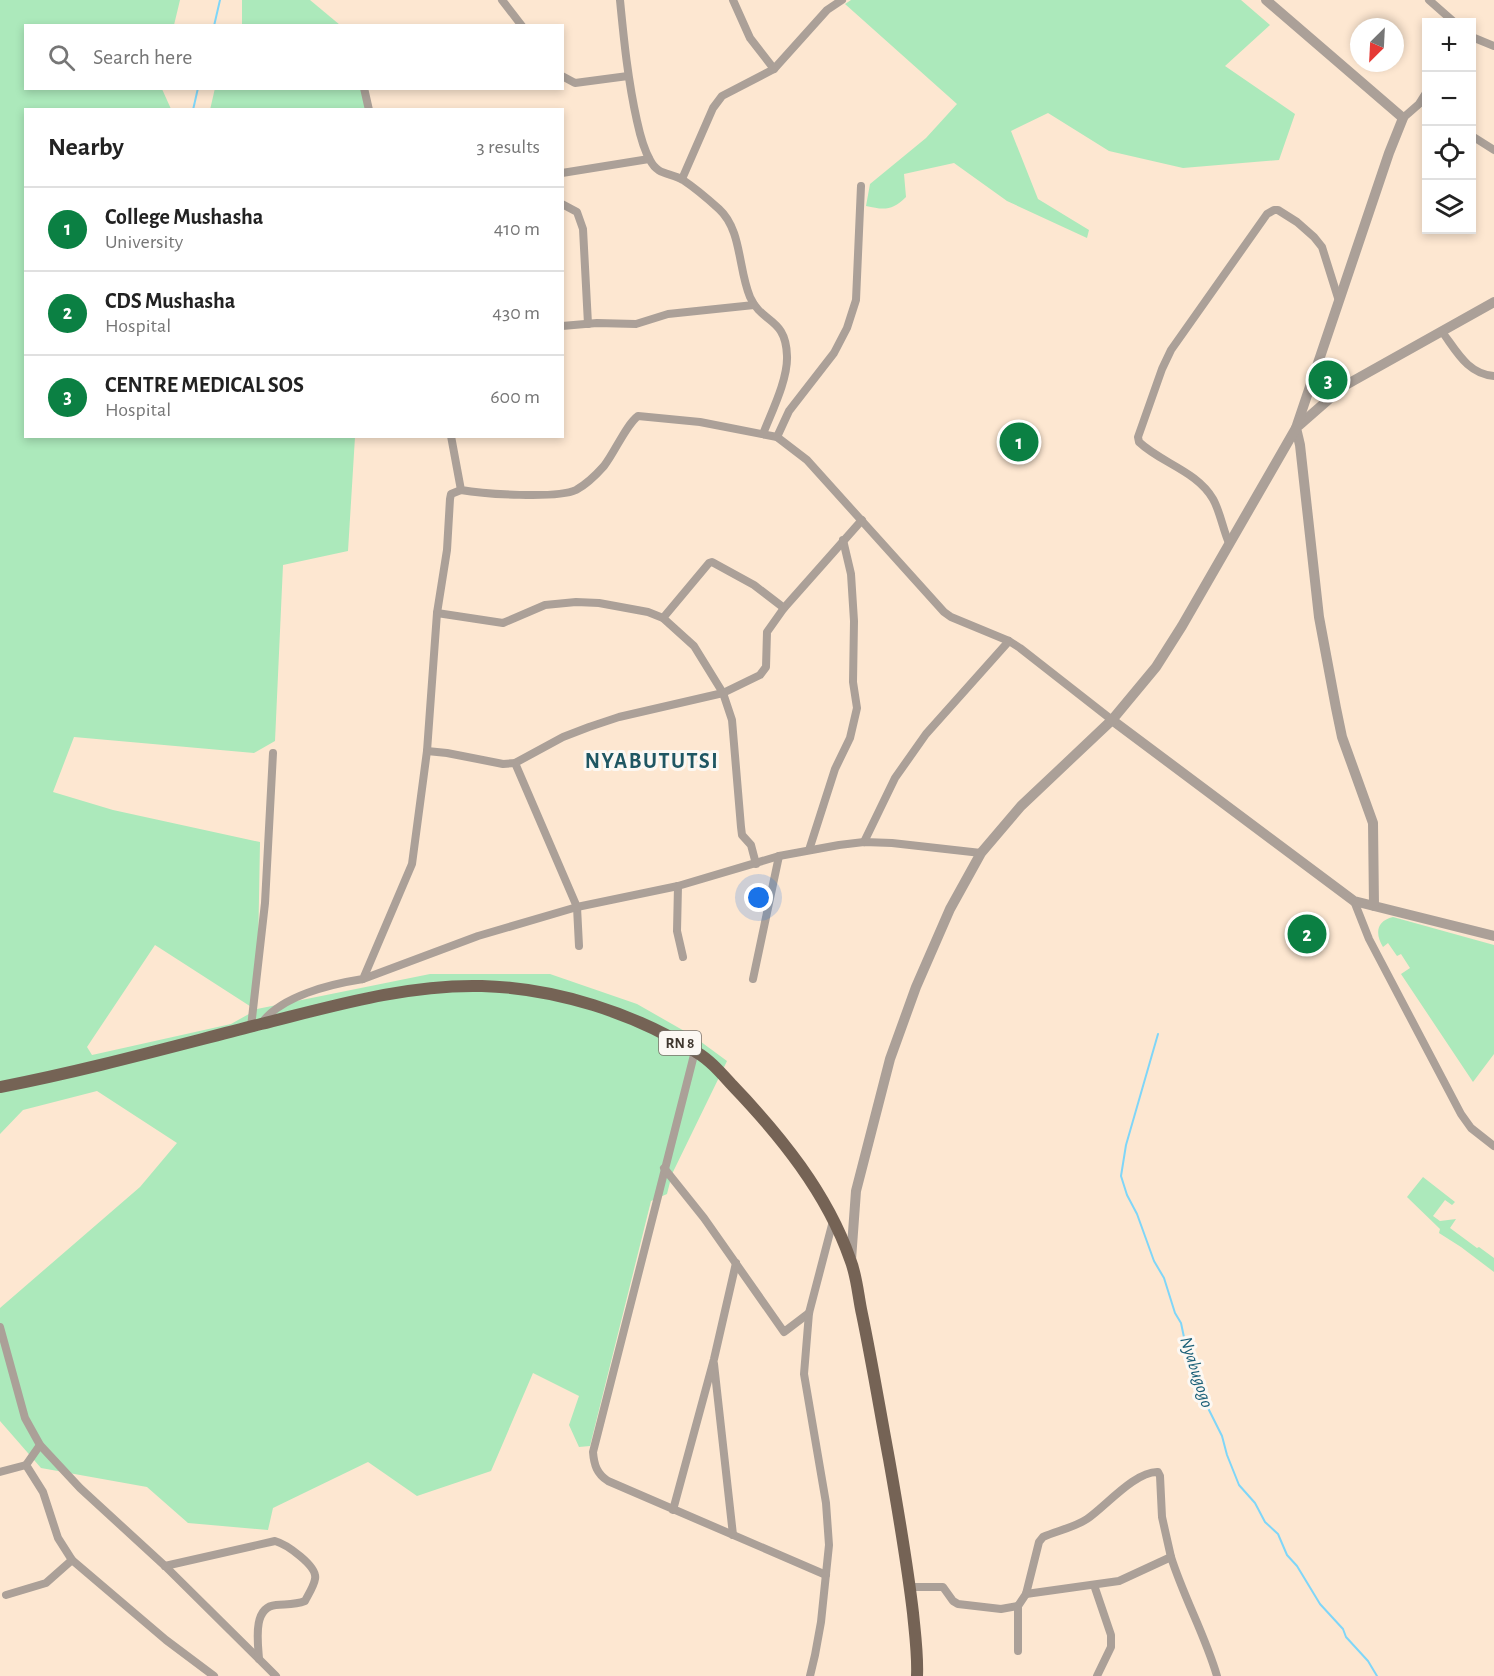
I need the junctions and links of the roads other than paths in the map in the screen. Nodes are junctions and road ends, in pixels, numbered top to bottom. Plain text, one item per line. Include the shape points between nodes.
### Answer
1 (502, 0) edge
2 (620, 0) edge
3 (733, 0) edge
4 (842, 0) edge
5 (1266, 0) edge
6 (1427, 0) edge
7 (1449, 18) edge
8 (520, 24) edge
9 (1476, 39) edge
10 (1494, 46) edge
11 (774, 69) junction
12 (628, 76) junction
13 (564, 77) edge
14 (364, 90) edge
15 (1422, 107) edge
16 (369, 108) edge
17 (1402, 118) junction
18 (1476, 139) edge
19 (1494, 150) edge
20 (649, 159) junction
21 (564, 173) edge
22 (682, 179) junction
23 (861, 186) dead end
24 (564, 205) edge
25 (1339, 301) junction
26 (1494, 302) edge
27 (754, 305) junction
28 (588, 324) junction
29 (564, 326) edge
30 (1443, 333) junction
31 (1494, 376) edge
32 (1296, 428) junction
33 (763, 434) junction
34 (777, 437) junction
35 (451, 438) edge
36 (461, 490) junction
37 (862, 520) junction
38 (843, 540) junction
39 (1229, 543) junction
40 (784, 608) junction
41 (437, 613) junction
42 (663, 618) junction
43 (1009, 641) junction
44 (723, 693) junction
45 (1112, 720) junction
46 (427, 751) junction
47 (273, 753) dead end
48 (515, 763) junction
49 (864, 842) junction
50 (809, 850) junction
51 (981, 853) junction
52 (779, 856) junction
53 (756, 864) junction
54 (678, 886) junction
55 (1354, 901) junction
56 (1374, 906) junction
57 (577, 907) junction
58 (1494, 936) edge
59 (579, 946) dead end
60 (683, 957) dead end
61 (753, 978) dead end
62 (363, 979) junction
63 (256, 1026) junction
64 (695, 1051) junction
65 (0, 1087) edge
66 (1494, 1146) edge
67 (664, 1168) junction
68 (833, 1219) junction
69 (851, 1261) junction
70 (736, 1263) junction
71 (809, 1313) junction
72 (0, 1327) edge
73 (714, 1359) junction
74 (40, 1445) junction
75 (26, 1465) junction
76 (0, 1472) edge
77 (673, 1510) junction
78 (733, 1535) junction
79 (1171, 1557) junction
80 (72, 1560) junction
81 (165, 1566) junction
82 (826, 1575) junction
83 (1094, 1585) junction
84 (910, 1587) junction
85 (1026, 1594) junction
86 (6, 1595) dead end
87 (1018, 1606) junction
88 (1018, 1651) dead end
89 (259, 1659) junction
90 (214, 1676) edge
91 (276, 1676) edge
92 (810, 1676) edge
93 (917, 1676) edge
94 (1097, 1676) edge
95 (1217, 1676) edge

1 - 8 street
2 - 12 street
3 - 11 street via 750,38
4 - 11 street
5 - 17 street
6 - 7 street
9 - 10 street
11 - 22 street via 722,96
12 - 13 street via 574,83
12 - 20 street
14 - 16 street
15 - 17 street
17 - 25 street
18 - 19 street
20 - 21 street
20 - 22 street via 656,170
22 - 27 street via 730,222
23 - 34 street via 852,316 834,353 789,411
24 - 28 street via 577,212 582,229
25 - 32 street
25 - 39 street via 1322,248 1297,222 1274,210 1267,214 1174,346 1162,369 1139,442 1210,494
26 - 30 street
27 - 28 street via 668,314 636,324
27 - 33 street via 777,324 787,354 780,390
28 - 29 street
30 - 31 street via 1464,363
30 - 32 street via 1344,387
32 - 39 street
32 - 56 street via 1319,616 1336,708 1342,737 1373,823
33 - 34 street
33 - 36 street via 638,416 605,465 576,490 523,495
34 - 37 street via 807,460
35 - 36 street
36 - 41 street via 451,494 450,499
37 - 38 street
37 - 43 street via 944,612
38 - 40 street
38 - 50 street via 851,574 857,708
39 - 45 street via 1156,667
40 - 42 street via 754,585 712,562
40 - 44 street via 767,632 764,671
41 - 42 street via 503,623 545,605 576,602 648,612
41 - 46 street
42 - 44 street via 694,646
43 - 45 street
43 - 49 street via 926,734 895,778
44 - 48 street via 619,717 564,737
44 - 53 street via 732,720 742,835 751,845
45 - 51 street via 1021,806
45 - 55 street
46 - 48 street
46 - 62 street via 412,864
47 - 63 street
48 - 57 street
49 - 50 street
49 - 51 street
50 - 52 street
51 - 69 street via 950,909 890,1059 856,1191
52 - 53 street
52 - 61 street
53 - 54 street
54 - 57 street
54 - 60 street via 677,932
55 - 56 street
55 - 66 street via 1461,1114
56 - 58 street
57 - 59 street
57 - 62 street via 478,936
62 - 63 street via 292,999
63 - 64 main road, RN 8 via 386,994 483,986 583,1002 643,1024
63 - 65 main road, RN 8 via 72,1073
64 - 67 street
64 - 68 main road, RN 8 via 709,1061 786,1145
67 - 70 street
67 - 77 street via 593,1462 601,1477
68 - 69 main road, RN 8
68 - 71 street
69 - 84 main road, RN 8
70 - 71 street via 784,1332
70 - 73 street
71 - 82 street via 804,1374 826,1503 830,1545
72 - 74 street via 25,1418
73 - 77 street
73 - 78 street
74 - 75 street
74 - 81 street via 80,1488
75 - 76 street
75 - 80 street via 43,1492 58,1538
77 - 78 street
78 - 82 street
79 - 83 street via 1119,1581
79 - 85 street via 1162,1517 1160,1476 1154,1471 1111,1497 1087,1519 1043,1537
79 - 95 street
80 - 86 street via 46,1583
80 - 90 street
81 - 89 street
81 - 89 street via 275,1541 303,1559 316,1579 305,1601 265,1609 258,1628
82 - 92 street
83 - 85 street
83 - 94 street via 1111,1635 1111,1647
84 - 87 street via 943,1587 958,1604 1001,1609
84 - 93 main road, RN 8
85 - 87 street
87 - 88 street
89 - 91 street

